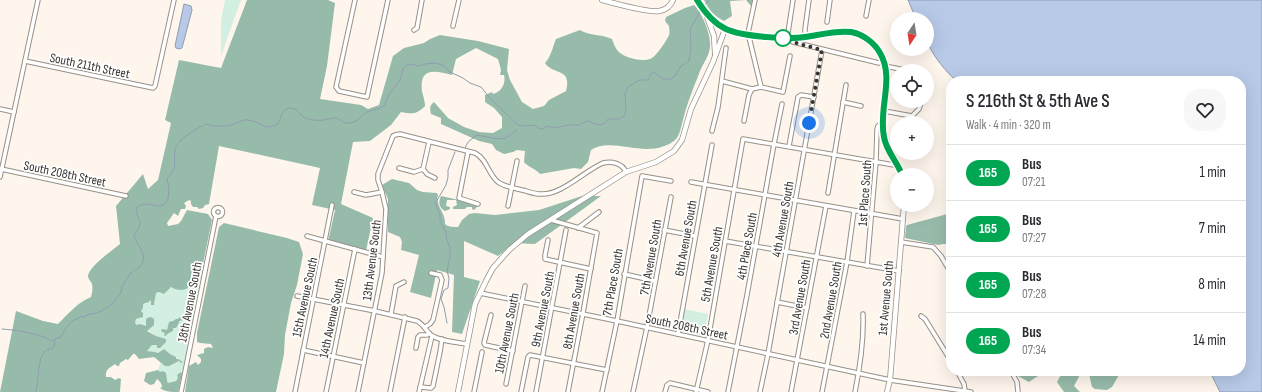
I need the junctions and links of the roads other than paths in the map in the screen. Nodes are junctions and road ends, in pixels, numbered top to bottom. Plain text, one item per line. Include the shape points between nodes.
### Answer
1 (38, 0) edge
2 (174, 0) edge
3 (355, 0) edge
4 (388, 0) edge
5 (422, 0) edge
6 (459, 0) edge
7 (602, 0) edge
8 (673, 0) edge
9 (698, 0) edge
10 (754, 0) edge
11 (793, 0) edge
12 (809, 0) edge
13 (830, 0) edge
14 (869, 0) edge
15 (706, 14) junction
16 (866, 16) dead end
17 (827, 22) dead end
18 (454, 26) dead end
19 (725, 29) junction
20 (414, 30) dead end
21 (749, 36) junction
22 (805, 37) junction
23 (787, 39) junction
24 (726, 48) dead end
25 (822, 50) junction
26 (790, 56) dead end
27 (25, 61) junction
28 (713, 62) junction
29 (879, 63) dead end
30 (885, 66) junction
31 (890, 67) edge
32 (722, 82) junction
33 (846, 85) dead end
34 (761, 87) junction
35 (752, 89) junction
36 (814, 98) junction
37 (843, 102) junction
38 (782, 104) dead end
39 (861, 106) dead end
40 (0, 108) edge
41 (919, 108) edge
42 (884, 111) junction
43 (14, 112) junction
44 (744, 121) dead end
45 (882, 124) junction
46 (712, 131) dead end
47 (429, 142) junction
48 (774, 144) junction
49 (712, 145) dead end
50 (789, 146) junction
51 (805, 149) junction
52 (468, 152) junction
53 (834, 155) junction
54 (517, 161) dead end
55 (876, 162) junction
56 (897, 164) junction
57 (399, 168) dead end
58 (899, 168) edge
59 (1, 169) edge
60 (423, 169) junction
61 (626, 172) junction
62 (0, 177) edge
63 (436, 178) dead end
64 (671, 181) dead end
65 (691, 182) dead end
66 (704, 184) junction
67 (512, 187) junction
68 (734, 190) junction
69 (354, 192) dead end
70 (382, 192) junction
71 (828, 193) dead end
72 (764, 195) junction
73 (126, 196) dead end
74 (671, 196) dead end
75 (795, 201) junction
76 (478, 204) dead end
77 (332, 205) dead end
78 (508, 206) dead end
79 (826, 206) junction
80 (854, 211) junction
81 (599, 212) dead end
82 (904, 212) edge
83 (872, 214) junction
84 (216, 216) dead end
85 (903, 219) junction
86 (551, 220) junction
87 (578, 228) junction
88 (566, 230) dead end
89 (664, 230) junction
90 (307, 236) dead end
91 (695, 236) junction
92 (548, 240) dead end
93 (325, 241) junction
94 (725, 241) junction
95 (901, 242) junction
96 (756, 246) junction
97 (355, 249) junction
98 (786, 252) junction
99 (383, 256) junction
100 (816, 257) junction
101 (561, 262) junction
102 (847, 262) junction
103 (946, 265) edge
104 (867, 266) junction
105 (591, 269) junction
106 (899, 271) junction
107 (431, 273) dead end
108 (624, 274) junction
109 (655, 281) junction
110 (404, 282) dead end
111 (525, 286) dead end
112 (480, 293) junction
113 (297, 296) dead end
114 (314, 300) junction
115 (522, 301) junction
116 (777, 302) junction
117 (344, 305) junction
118 (552, 307) junction
119 (808, 308) junction
120 (375, 311) junction
121 (390, 314) junction
122 (583, 314) junction
123 (863, 314) dead end
124 (491, 315) dead end
125 (921, 316) dead end
126 (405, 318) junction
127 (617, 320) junction
128 (425, 327) junction
129 (647, 327) junction
130 (430, 334) junction
131 (678, 334) junction
132 (442, 339) junction
133 (708, 340) junction
134 (467, 344) junction
135 (738, 347) junction
136 (416, 348) dead end
137 (303, 350) junction
138 (482, 352) dead end
139 (513, 352) junction
140 (946, 353) edge
141 (768, 354) junction
142 (334, 356) junction
143 (543, 357) junction
144 (798, 360) junction
145 (364, 362) junction
146 (574, 364) junction
147 (828, 366) junction
148 (607, 370) junction
149 (859, 373) junction
150 (960, 376) edge
151 (1013, 376) edge
152 (890, 380) junction
153 (506, 384) dead end
154 (420, 387) junction
155 (697, 391) edge
156 (954, 391) edge
157 (965, 391) junction
158 (181, 392) edge
159 (295, 392) edge
160 (326, 392) edge
161 (358, 392) edge
162 (390, 392) edge
163 (419, 392) edge
164 (458, 392) edge
165 (474, 392) edge
166 (521, 392) edge
167 (536, 392) edge
168 (568, 392) edge
169 (602, 392) edge
170 (633, 392) edge
171 (665, 392) edge
172 (708, 392) edge
173 (728, 392) edge
174 (760, 392) edge
175 (791, 392) edge
176 (822, 392) edge
177 (855, 392) edge
178 (887, 392) edge
179 (971, 392) edge
180 (1018, 392) edge

1 - 27 street
2 - 27 street, South 211th Street via 155,86 151,88
3 - 4 street via 336,89 367,98
5 - 20 street via 417,28
6 - 18 street
7 - 8 main road via 655,12 670,6
9 - 15 main road
10 - 21 street
11 - 23 street
12 - 22 street
13 - 17 street
14 - 16 street
15 - 19 main road
15 - 28 main road via 715,43
19 - 21 main road
19 - 28 main road
21 - 23 main road
21 - 34 street
22 - 23 main road
22 - 30 main road via 838,32 863,36 880,51
23 - 25 street
24 - 32 street
25 - 29 street
25 - 36 street, 4th Avenue South
26 - 34 street via 783,92
27 - 43 street
28 - 61 main road via 691,108 678,147 661,160
30 - 31 street
30 - 42 main road
32 - 35 street
32 - 46 street
33 - 37 street
34 - 35 street
35 - 44 street
36 - 50 street via 800,95 798,97
36 - 51 street, 4th Avenue South
37 - 39 street
37 - 53 street
38 - 48 street, 4th Place South
40 - 43 street
41 - 42 street via 912,116
42 - 45 main road
43 - 59 street
45 - 55 street, 1st Place South via 877,129
45 - 56 main road via 887,147
47 - 52 street
47 - 60 street
47 - 70 street, 13th Avenue South via 400,134 391,139 378,174
48 - 50 street
48 - 68 street, 5th Avenue South via 743,139
48 - 72 street, 4th Place South
49 - 66 street, 6th Avenue South
50 - 51 street
51 - 53 street
51 - 75 street, 4th Avenue South
52 - 67 street via 481,157 498,182
52 - 76 street via 459,198
53 - 55 street
53 - 71 street
54 - 67 street
55 - 56 street via 894,166
55 - 83 street, 1st Place South
56 - 58 main road
57 - 60 street via 414,172
59 - 62 street
59 - 73 street, South 208th Street
60 - 63 street
61 - 67 street via 619,164 602,162 560,189 545,194
61 - 86 main road
64 - 108 street, 7th Place South via 642,176
65 - 66 street
66 - 68 street
66 - 91 street, 6th Avenue South
67 - 78 street
68 - 72 street
68 - 94 street, 5th Avenue South
69 - 70 street via 366,195
70 - 99 street, 13th Avenue South via 386,209
72 - 75 street
72 - 96 street, 4th Place South
74 - 89 street, 7th Avenue South
75 - 79 street
75 - 98 street, 4th Avenue South
77 - 93 street, 15th Avenue South
79 - 80 street
79 - 100 street, 3rd Avenue South
80 - 83 street
80 - 102 street, 2nd Avenue South
81 - 87 street
82 - 85 main road, 1st Avenue South
83 - 85 street
83 - 104 street, 1st Place South
84 - 158 street, 18th Avenue South
85 - 95 main road, 1st Avenue South
86 - 87 street
86 - 112 main road via 524,237 505,254 493,268
87 - 105 street, 8th Avenue South via 597,233
88 - 101 street, 9th Avenue South
89 - 91 street
89 - 109 street, 7th Avenue South
90 - 93 street
91 - 131 street, 6th Avenue South
92 - 101 street via 545,259
93 - 97 street
93 - 114 street, 15th Avenue South
94 - 96 street
94 - 133 street, 5th Avenue South
95 - 103 street via 930,246 936,250
95 - 106 main road, 1st Avenue South
96 - 98 street
96 - 135 street, 4th Place South
97 - 99 street
97 - 117 street, 14th Avenue South
98 - 100 street
98 - 116 street, 4th Avenue South
99 - 120 street, 13th Avenue South
100 - 102 street
100 - 119 street, 3rd Avenue South
101 - 105 street
101 - 118 street, 9th Avenue South
102 - 104 street
102 - 147 street, 2nd Avenue South
104 - 106 street
105 - 122 street, 8th Avenue South
106 - 152 main road, 1st Avenue South
107 - 128 street via 440,275 442,280 433,320
108 - 109 street
108 - 127 street, 7th Place South
109 - 129 street, 7th Avenue South
110 - 121 street via 396,286
111 - 115 street, 10th Avenue South
112 - 115 street, South 208th Street
112 - 134 main road via 475,304
113 - 114 street
114 - 117 street
114 - 137 street, 15th Avenue South
115 - 118 street, South 208th Street
115 - 139 street, 10th Avenue South
116 - 119 street
116 - 141 street, 4th Avenue South
117 - 120 street
117 - 142 street, 14th Avenue South
118 - 122 street, South 208th Street
118 - 143 street, 9th Avenue South
119 - 144 street, 3rd Avenue South
120 - 121 street
120 - 145 street, 13th Avenue South
121 - 126 street
122 - 127 street, South 208th Street
122 - 146 street, 8th Avenue South
123 - 149 street
124 - 139 street via 485,345
125 - 140 street via 926,319
126 - 128 street via 419,322
126 - 162 street
127 - 129 street, South 208th Street
127 - 148 street, 7th Place South
128 - 130 street
129 - 131 street, South 208th Street
129 - 170 street, 7th Avenue South
130 - 132 street
130 - 136 street via 420,335
130 - 154 street
131 - 133 street, South 208th Street
132 - 134 street
132 - 154 street via 433,386
133 - 135 street, South 208th Street
133 - 155 street, 5th Avenue South
134 - 164 main road
135 - 141 street, South 208th Street
135 - 173 street, 4th Place South
137 - 142 street
137 - 159 street, 15th Avenue South
138 - 165 street
139 - 153 street, 10th Avenue South
141 - 144 street, South 208th Street
141 - 174 street, 4th Avenue South
142 - 145 street
142 - 160 street, 14th Avenue South
143 - 146 street
143 - 166 street via 528,357
143 - 167 street, 9th Avenue South
144 - 147 street, South 208th Street
144 - 175 street, 3rd Avenue South
145 - 161 street, 13th Avenue South
146 - 148 street
146 - 168 street, 8th Avenue South
147 - 149 street, South 208th Street
147 - 176 street, 2nd Avenue South
148 - 169 street, 7th Place South
149 - 152 street, South 208th Street
149 - 177 street
150 - 157 street
151 - 180 street
152 - 156 street, South 208th Street
152 - 178 main road, 1st Avenue South
154 - 163 street
155 - 171 street via 672,383 667,384
155 - 172 street
156 - 157 street, South 208th Street
157 - 179 street, South 208th Street

